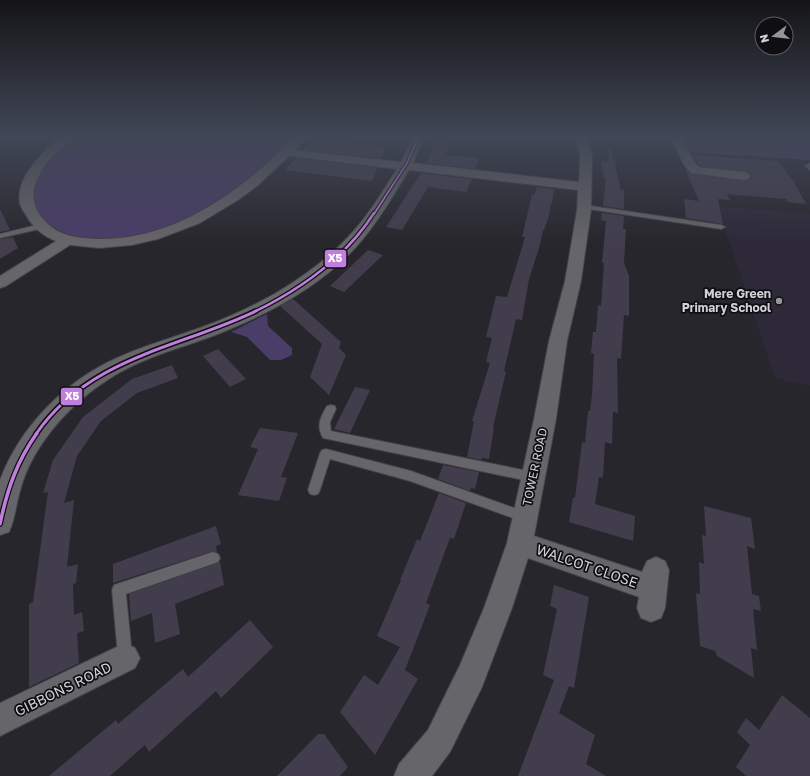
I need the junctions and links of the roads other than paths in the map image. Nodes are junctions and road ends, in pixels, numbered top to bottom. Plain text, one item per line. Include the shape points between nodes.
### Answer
1 (36, 172) edge
2 (263, 172) edge
3 (400, 172) edge
4 (440, 172) edge
5 (586, 172) edge
6 (714, 172) edge
7 (744, 176) dead end
8 (585, 197) junction
9 (41, 226) junction
10 (721, 227) dead end
11 (0, 236) edge
12 (68, 240) junction
13 (0, 283) edge
14 (330, 409) dead end
15 (533, 477) junction
16 (6, 483) edge
17 (314, 490) dead end
18 (524, 517) junction
19 (0, 524) edge
20 (520, 543) junction
21 (213, 558) dead end
22 (653, 589) dead end
23 (125, 658) joint
24 (0, 720) edge
25 (411, 776) edge

1 - 9 street via 28,187 28,204
2 - 12 street via 211,211 174,230 129,241
3 - 16 street via 355,239 309,280 234,321 140,355 88,383 67,399 51,416
4 - 8 street
5 - 8 street, TOWER ROAD
6 - 7 street
8 - 10 lane
8 - 15 street, TOWER ROAD via 573,281 558,341
9 - 11 lane
9 - 12 street via 55,236
12 - 13 street
14 - 15 lane via 324,422 327,435
15 - 18 street, TOWER ROAD
16 - 19 street
17 - 18 lane via 326,453 411,476
18 - 20 street, TOWER ROAD
20 - 22 street, WALCOT CLOSE
20 - 25 street, TOWER ROAD via 471,676 439,742
21 - 23 lane via 119,590
23 - 24 street, GIBBONS ROAD

